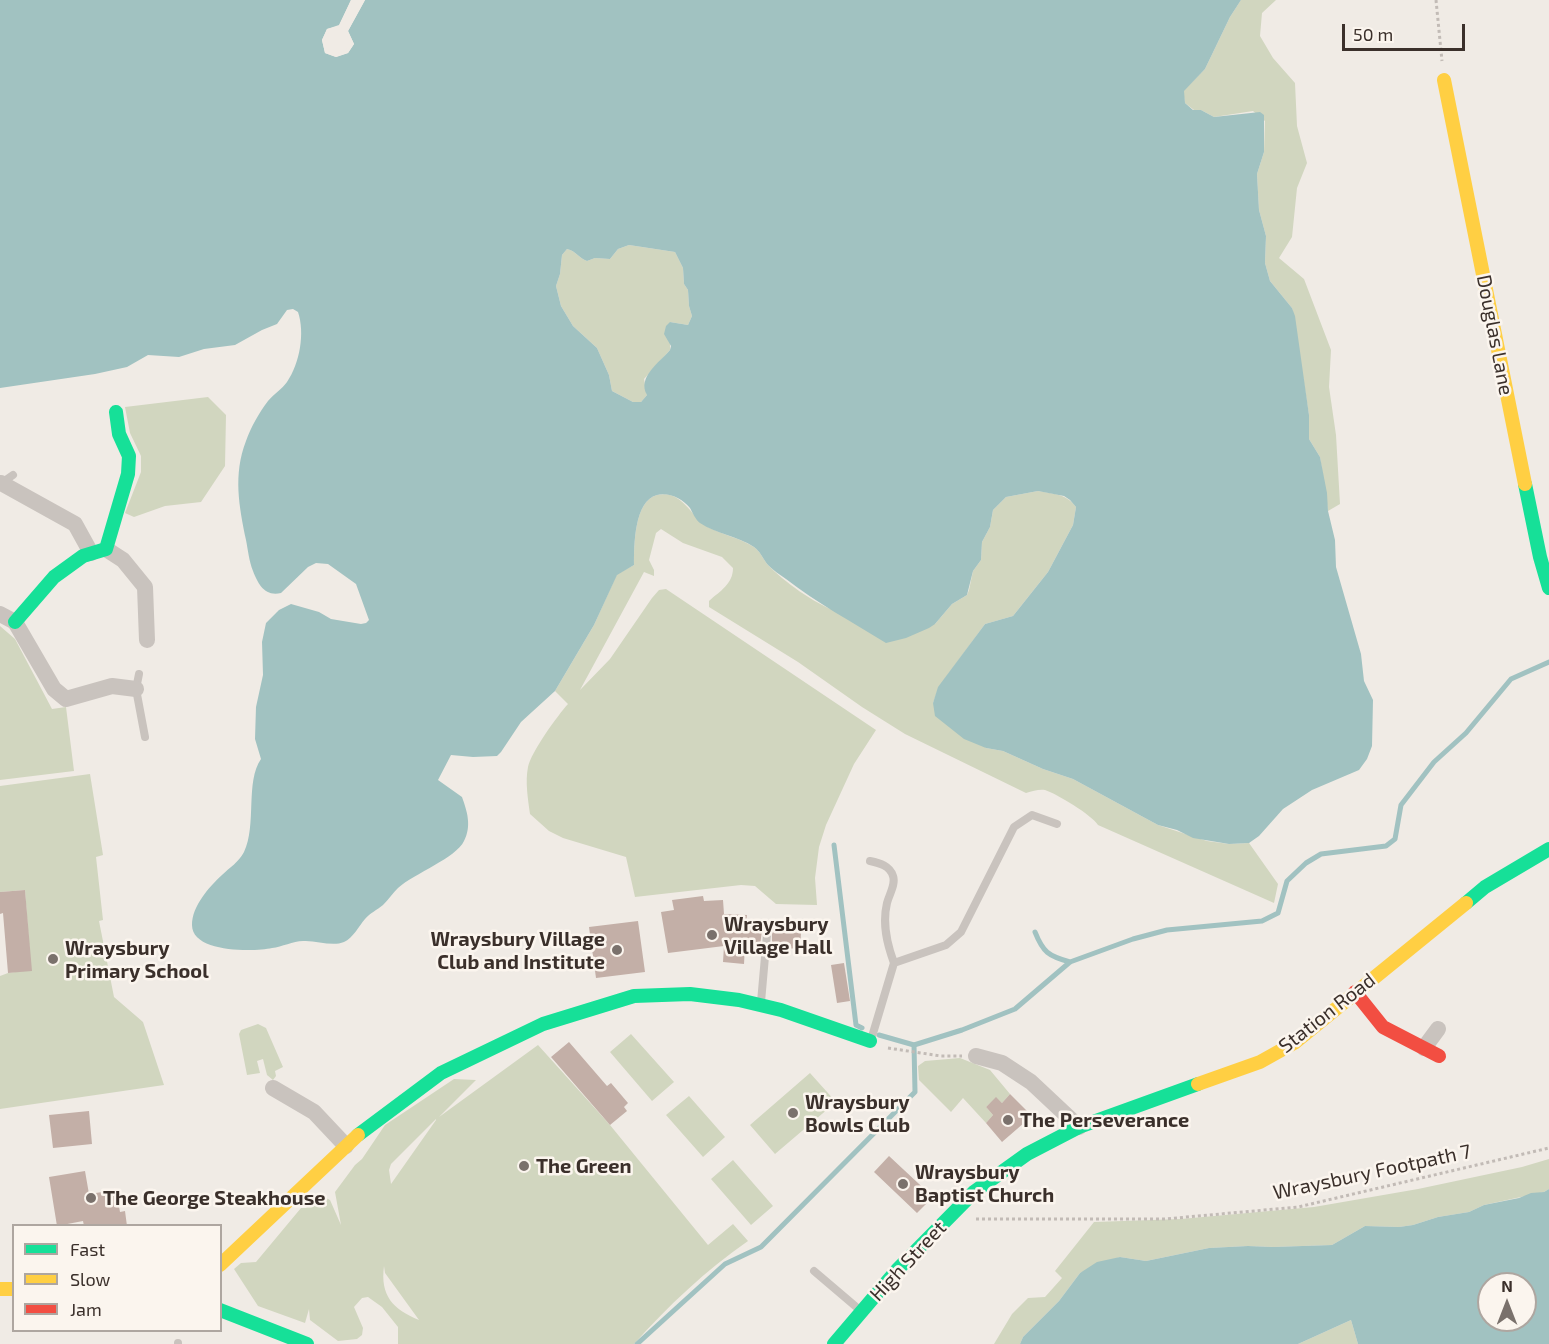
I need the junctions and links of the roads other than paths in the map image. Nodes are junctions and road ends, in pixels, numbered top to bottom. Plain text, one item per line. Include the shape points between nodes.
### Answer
1 (1444, 80) road end
2 (116, 412) dead end
3 (5, 481) edge
4 (99, 551) junction
5 (1549, 588) edge
6 (8, 618) edge
7 (147, 640) dead end
8 (137, 682) joint
9 (145, 737) dead end
10 (1057, 824) dead end
11 (1549, 849) edge
12 (870, 861) dead end
13 (767, 934) dead end
14 (894, 963) junction
15 (1355, 992) junction
16 (760, 1005) junction
17 (1438, 1029) dead end
18 (870, 1041) joint
19 (1424, 1048) junction
20 (976, 1056) road end
21 (1439, 1056) dead end
22 (273, 1088) dead end
23 (1079, 1126) junction
24 (346, 1146) junction
25 (222, 1263) edge
26 (814, 1271) dead end
27 (222, 1311) edge
28 (862, 1311) junction
29 (307, 1344) edge
30 (834, 1344) edge

1 - 5 street, Douglas Lane
2 - 4 street via 115,429 129,456 128,474
3 - 4 street via 75,524
4 - 6 street via 82,556
4 - 7 street via 123,560 145,587
6 - 8 street via 54,688 66,699
8 - 9 lane
10 - 14 lane via 1032,815 1014,827 961,932 946,945
11 - 15 street, Station Road via 1485,887
12 - 14 lane via 886,866 894,880 886,905 885,929
13 - 16 lane
14 - 18 lane
15 - 19 street via 1383,1027
15 - 23 street, Station Road via 1294,1043 1260,1062
16 - 18 street
16 - 24 street via 690,994 634,996 543,1024 441,1073
17 - 19 street
19 - 21 street
20 - 23 street via 1002,1063 1031,1082
22 - 24 street via 314,1112
23 - 28 street, High Street via 1028,1154 974,1192
24 - 25 street
26 - 28 lane
27 - 29 street
28 - 30 street, High Street

